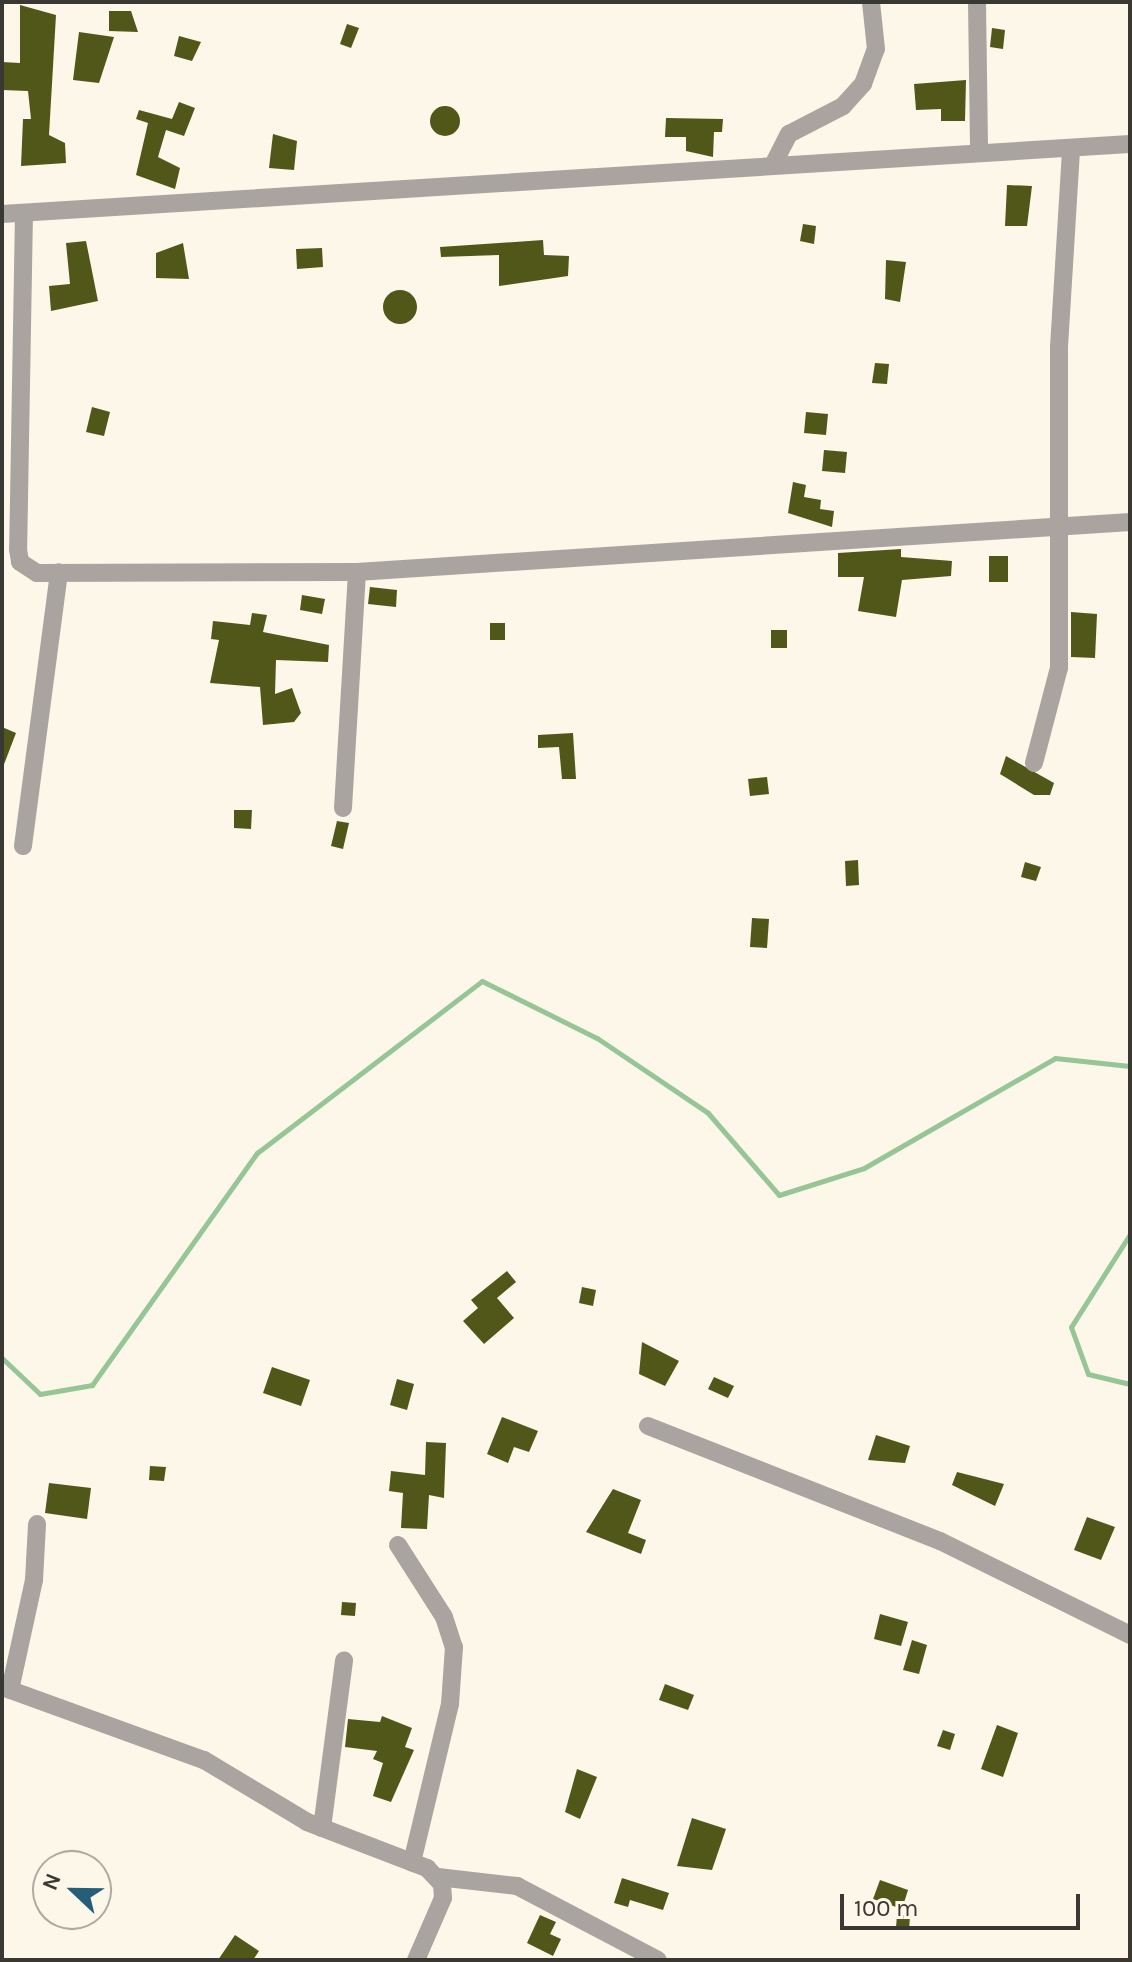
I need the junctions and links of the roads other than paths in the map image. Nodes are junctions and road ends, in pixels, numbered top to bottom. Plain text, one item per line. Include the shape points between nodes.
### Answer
1 (871, 2) edge
2 (977, 2) edge
3 (1130, 144) edge
4 (1071, 149) junction
5 (979, 153) junction
6 (773, 165) junction
7 (24, 213) junction
8 (2, 214) edge
9 (1130, 522) edge
10 (1060, 528) junction
11 (59, 572) junction
12 (357, 572) junction
13 (1034, 763) dead end
14 (343, 808) dead end
15 (23, 846) dead end
16 (648, 1426) dead end
17 (37, 1524) dead end
18 (398, 1545) dead end
19 (1130, 1635) edge
20 (344, 1660) dead end
21 (6, 1689) edge
22 (322, 1828) junction
23 (412, 1862) junction
24 (438, 1877) junction
25 (416, 1960) edge
26 (658, 1960) edge

1 - 6 street via 876,49 863,84 843,106 789,134
2 - 5 street
3 - 4 street
4 - 5 street
4 - 10 street via 1059,347
5 - 6 street
6 - 7 street
7 - 8 street
7 - 11 street via 18,549 26,569
9 - 10 street
10 - 12 street
10 - 13 street via 1056,695
11 - 12 street
11 - 15 street
12 - 14 street
16 - 19 street via 940,1541
17 - 21 street via 34,1580
18 - 23 street via 444,1617 454,1647 450,1704
20 - 22 street
21 - 22 street via 204,1760
22 - 23 street
23 - 24 street
24 - 25 street via 443,1898
24 - 26 street via 517,1886

